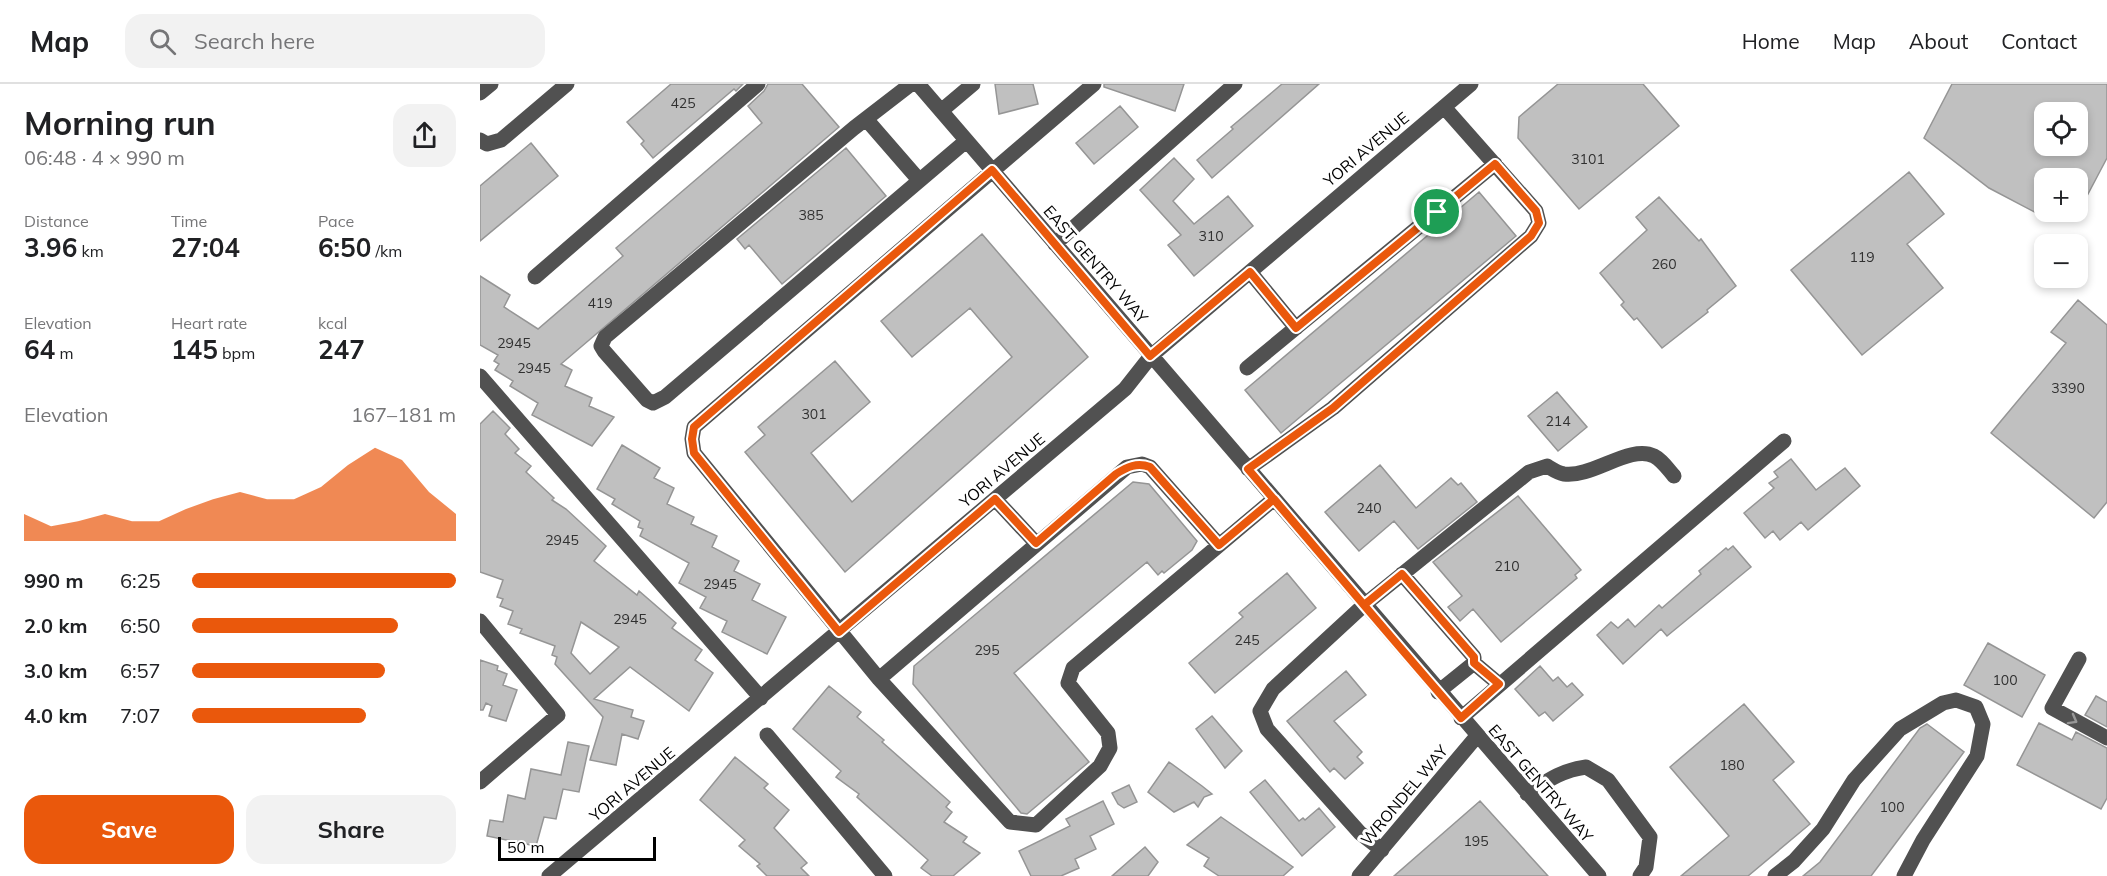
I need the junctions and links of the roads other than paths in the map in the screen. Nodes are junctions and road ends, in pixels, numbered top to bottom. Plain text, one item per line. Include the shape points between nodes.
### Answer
1 (491, 84) edge
2 (567, 84) edge
3 (758, 84) edge
4 (911, 84) edge
5 (918, 84) edge
6 (973, 84) edge
7 (1094, 84) edge
8 (1235, 84) edge
9 (1471, 84) edge
10 (480, 93) edge
11 (1444, 107) junction
12 (941, 111) junction
13 (866, 119) junction
14 (480, 140) edge
15 (966, 141) junction
16 (1495, 164) junction
17 (992, 170) junction
18 (919, 180) junction
19 (1055, 244) junction
20 (1250, 272) junction
21 (535, 278) dead end
22 (1296, 328) junction
23 (1150, 356) junction
24 (1247, 368) dead end
25 (480, 376) edge
26 (1784, 441) dead end
27 (1248, 469) junction
28 (1674, 476) dead end
29 (995, 499) junction
30 (1274, 499) junction
31 (1036, 543) junction
32 (1219, 545) junction
33 (1402, 574) junction
34 (1364, 605) junction
35 (480, 621) edge
36 (839, 632) junction
37 (2079, 659) dead end
38 (1474, 663) junction
39 (879, 679) junction
40 (1499, 684) junction
41 (1438, 692) junction
42 (761, 698) junction
43 (1461, 718) junction
44 (766, 735) dead end
45 (1477, 736) junction
46 (2107, 738) edge
47 (480, 782) edge
48 (1527, 794) junction
49 (1382, 850) junction
50 (1594, 874) edge
51 (549, 876) edge
52 (885, 876) edge
53 (1359, 876) edge
54 (1640, 876) edge
55 (1775, 876) edge
56 (1904, 876) edge

1 - 10 street
2 - 14 street via 501,141 487,144
3 - 21 street
4 - 13 street
5 - 12 street, EAST GENTRY WAY
6 - 12 street
7 - 17 street
8 - 19 street
9 - 11 street, YORI AVENUE
11 - 16 street
11 - 20 street, YORI AVENUE
12 - 15 street, EAST GENTRY WAY
13 - 18 street
13 - 18 street via 605,338 601,346 604,351 647,400 657,402
15 - 17 street, EAST GENTRY WAY
15 - 18 street
16 - 22 street
16 - 27 street via 1536,211 1539,223 1531,236 1333,408
17 - 19 street, EAST GENTRY WAY
17 - 36 street via 694,427 694,453
19 - 23 street, EAST GENTRY WAY
20 - 22 street
20 - 23 street, YORI AVENUE
22 - 24 street
23 - 27 street, EAST GENTRY WAY
23 - 29 street, YORI AVENUE via 1125,389
25 - 42 street
26 - 40 street
27 - 30 street, EAST GENTRY WAY
28 - 33 street via 1652,455 1642,454 1576,473 1563,474 1547,466 1529,471
29 - 31 street
29 - 36 street, YORI AVENUE
30 - 32 street
30 - 34 street, EAST GENTRY WAY
31 - 32 street via 1116,474 1142,464 1150,467
31 - 39 street
32 - 39 street via 1073,668 1068,683 1107,733 1110,748 1100,766 1036,825 1010,822
33 - 34 street
33 - 38 street via 1474,657
34 - 41 street, EAST GENTRY WAY
34 - 49 street via 1273,688 1260,711 1267,729 1360,833
35 - 47 street via 558,715
36 - 39 street
36 - 42 street, YORI AVENUE
37 -> 46 street via 2052,708
38 - 40 street
38 - 41 street
40 - 43 street
41 - 43 street, EAST GENTRY WAY
42 - 51 street, YORI AVENUE
43 - 45 street, EAST GENTRY WAY
44 - 52 street
45 - 48 street, EAST GENTRY WAY
45 - 49 street, WRONDEL WAY
48 - 50 street, EAST GENTRY WAY
48 - 54 street via 1559,773 1576,768 1586,767 1608,780 1650,837 1646,867
49 - 53 street, WRONDEL WAY
55 - 56 street via 1823,829 1854,780 1900,729 1943,703 1956,700 1976,708 1983,724 1977,756

